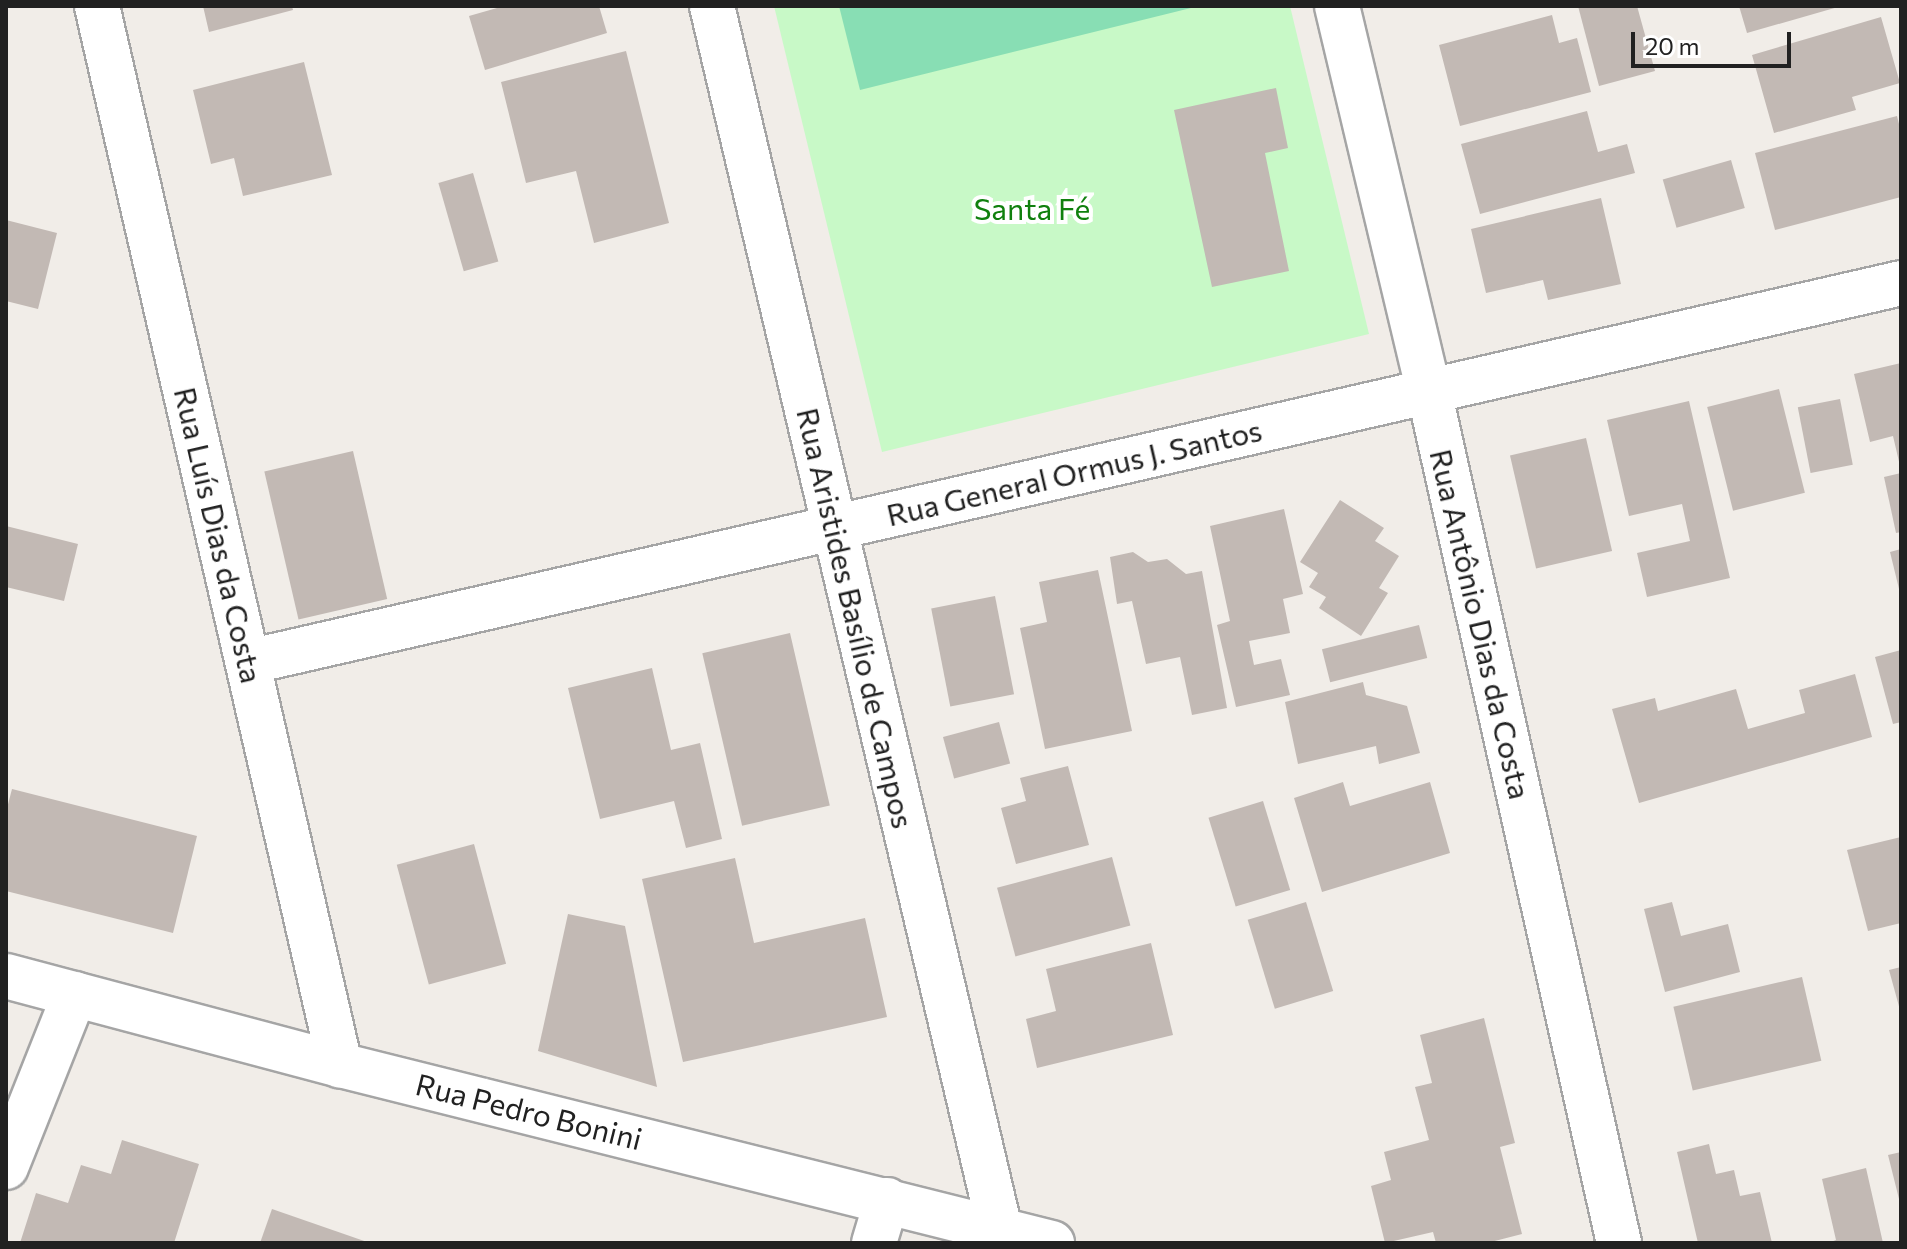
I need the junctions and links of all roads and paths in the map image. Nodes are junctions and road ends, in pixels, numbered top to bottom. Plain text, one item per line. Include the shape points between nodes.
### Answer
1 (97, 6) edge
2 (712, 6) edge
3 (1337, 6) edge
4 (1901, 283) edge
5 (1429, 391) junction
6 (835, 527) junction
7 (248, 662) junction
8 (6, 976) edge
9 (75, 994) junction
10 (340, 1065) junction
11 (6, 1167) edge
12 (887, 1200) junction
13 (1000, 1230) junction
14 (874, 1243) edge
15 (1052, 1243) edge
16 (1619, 1243) edge

1 - 7 street, Rua Luís Dias da Costa
2 - 6 street, Rua Aristides Basílio de Campos
3 - 5 street, Rua Antônio Dias da Costa
4 - 5 street, Rua General Ormus J. Santos
5 - 6 street, Rua General Ormus J. Santos
5 - 16 street, Rua Antônio Dias da Costa
6 - 7 street, Rua General Ormus J. Santos
6 - 13 street, Rua Aristides Basílio de Campos
7 - 10 street, Rua Luís Dias da Costa
8 - 9 street, Rua Pedro Bonini
9 - 10 street, Rua Pedro Bonini
9 - 11 street
10 - 12 street, Rua Pedro Bonini
12 - 13 street, Rua Pedro Bonini
12 - 14 street
13 - 15 street, Rua Pedro Bonini

